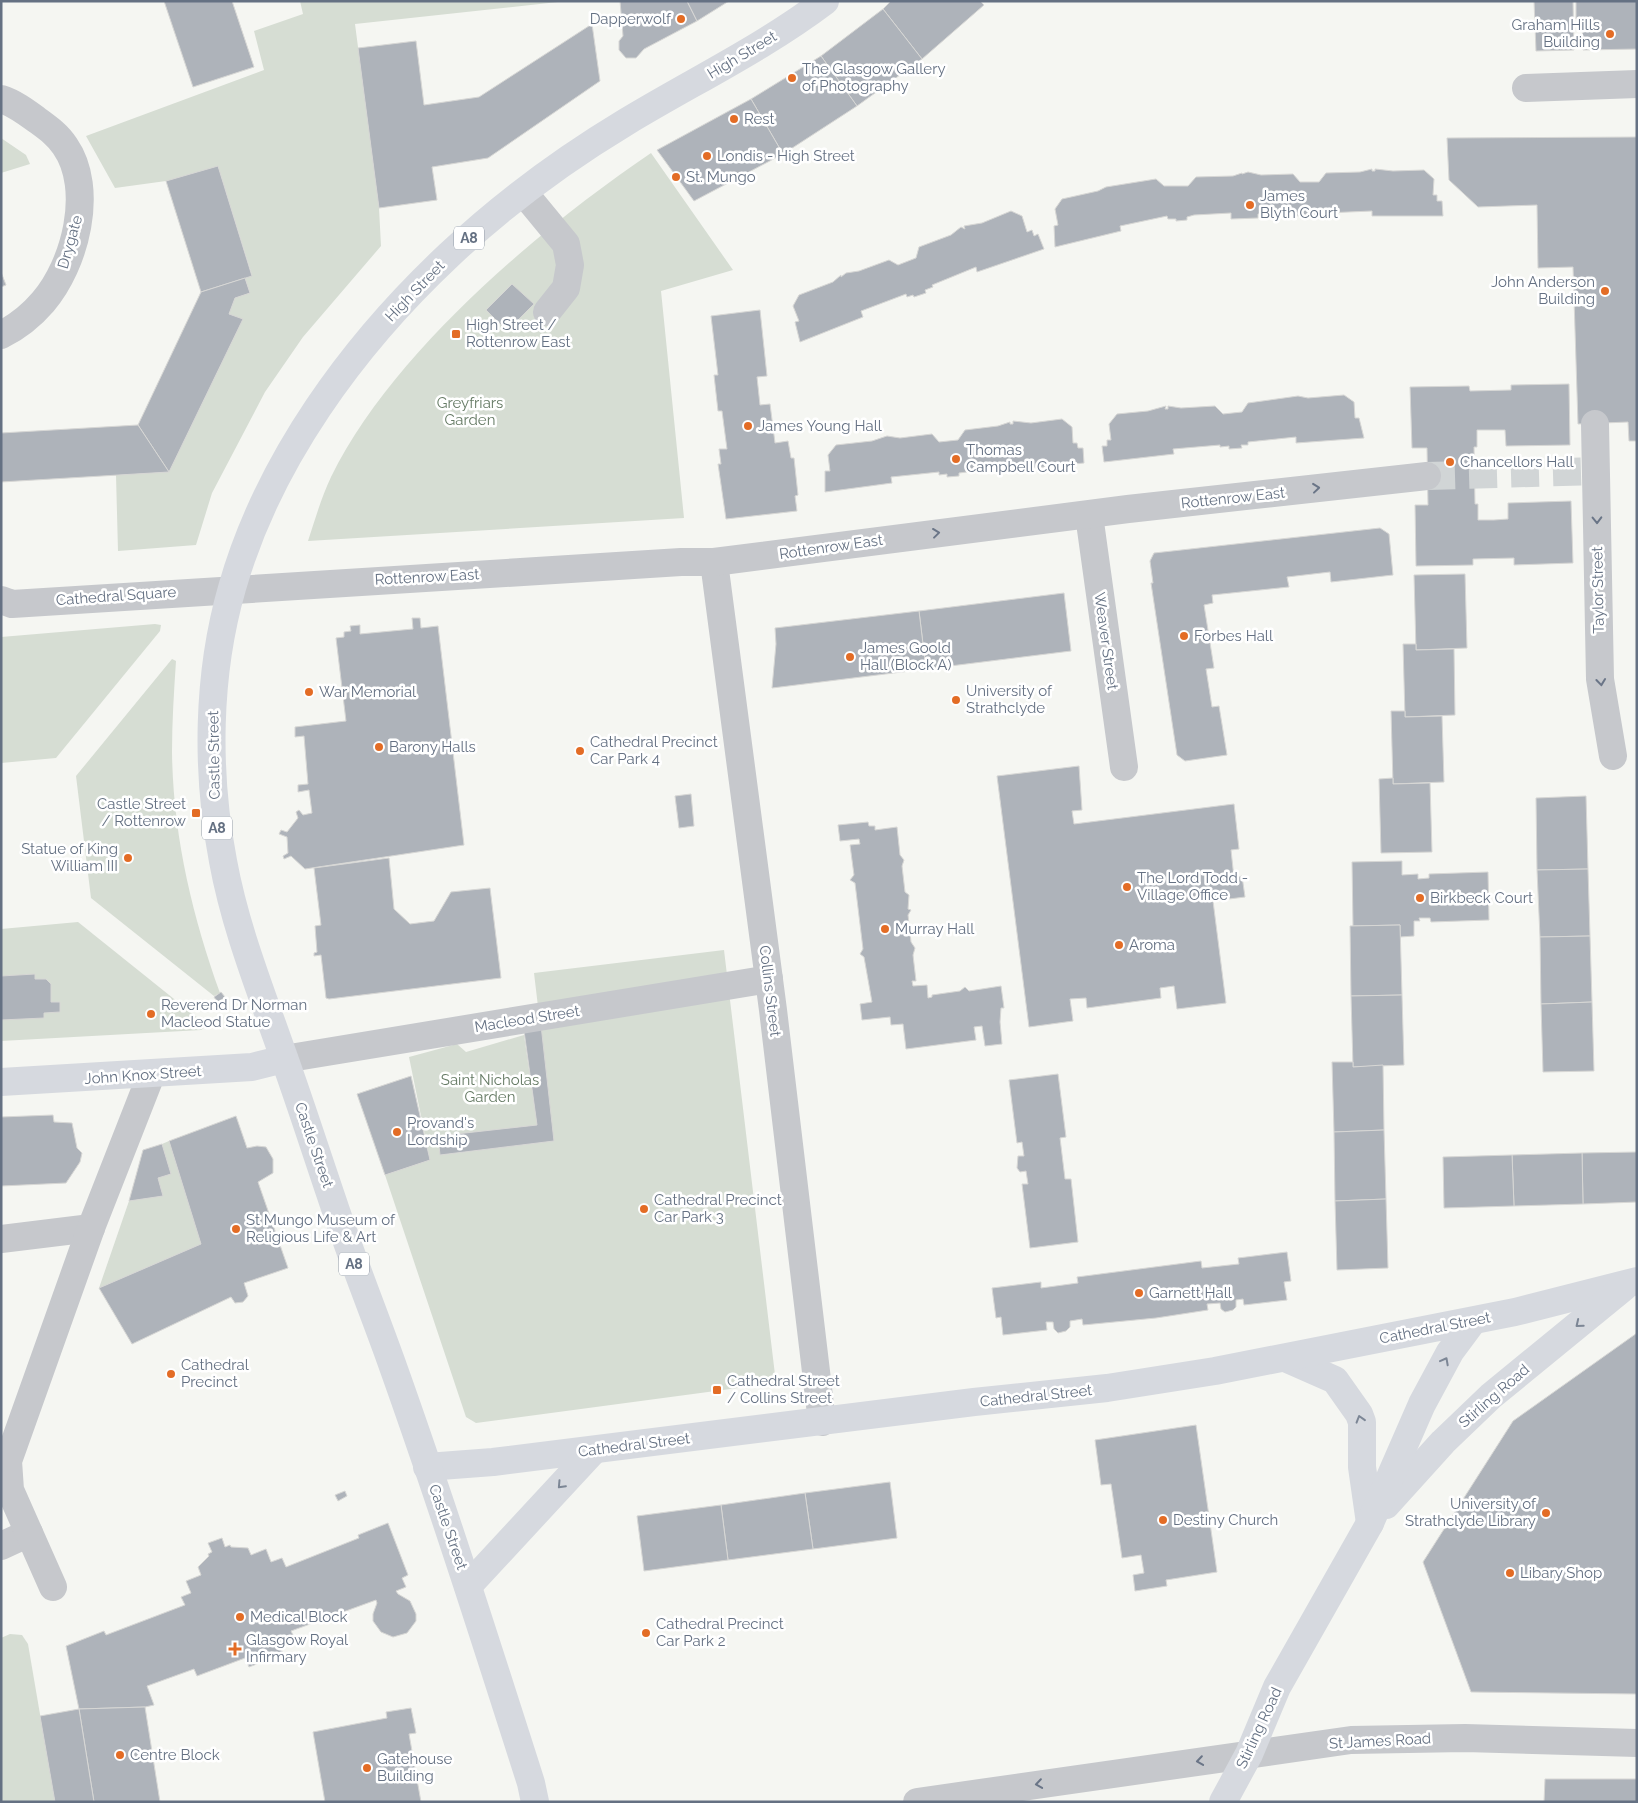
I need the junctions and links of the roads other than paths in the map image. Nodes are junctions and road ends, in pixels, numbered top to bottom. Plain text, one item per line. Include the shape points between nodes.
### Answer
1 (825, 1) edge
2 (1637, 84) edge
3 (1526, 88) dead end
4 (1, 100) edge
5 (524, 192) junction
6 (547, 312) dead end
7 (1, 335) edge
8 (1595, 424) dead end
9 (1427, 476) tunnel mouth
10 (1089, 515) junction
11 (714, 562) junction
12 (232, 588) junction
13 (7, 602) edge
14 (1614, 756) dead end
15 (1124, 767) dead end
16 (769, 979) junction
17 (284, 1059) junction
18 (152, 1075) junction
19 (1, 1082) edge
20 (91, 1228) junction
21 (1, 1239) edge
22 (1633, 1281) edge
23 (1473, 1321) junction
24 (1286, 1358) junction
25 (822, 1422) junction
26 (594, 1450) junction
27 (428, 1467) junction
28 (1370, 1523) junction
29 (29, 1533) junction
30 (1, 1546) edge
31 (468, 1586) junction
32 (53, 1587) dead end
33 (1637, 1743) edge
34 (1248, 1754) junction
35 (535, 1802) edge
36 (917, 1802) edge
37 (1223, 1802) edge

1 - 5 street, High Street / A8 via 759,46 624,123
2 - 3 street
4 - 7 street, Drygate via 56,135 75,167 80,201 73,242 56,283 28,317
5 - 6 street via 566,244 568,251 570,265 566,288
5 - 12 street, High Street / A8 via 401,303 338,381 281,470 254,526
8 -> 14 street, Taylor Street via 1600,679
10 -> 9 street, Rottenrow East
11 -> 10 street, Rottenrow East
10 - 15 street, Weaver Street
11 - 12 street, Rottenrow East
11 - 16 street, Collins Street
12 - 13 street, Cathedral Square
12 - 17 street, Castle Street / A8 via 216,664 212,726 215,810 232,901
16 - 17 street, Macleod Street
16 - 25 street, Collins Street
17 - 18 street, John Knox Street via 252,1067
17 - 27 street, Castle Street / A8
18 - 19 street, John Knox Street
18 - 20 street
20 - 21 street
20 - 29 street via 8,1461 10,1490
22 - 23 street, Cathedral Street
22 -> 28 street, Stirling Road via 1484,1403 1443,1442
23 - 24 street, Cathedral Street
28 -> 23 street, Stirling Road via 1422,1404 1450,1352
24 - 25 street, Cathedral Street via 1107,1388
28 -> 24 street via 1359,1414 1335,1380
25 - 26 street, Cathedral Street
26 - 27 street, Cathedral Street
26 -> 31 street
27 - 31 street, Castle Street / A8
28 - 34 street, Stirling Road via 1277,1687
29 - 30 street
29 - 32 street
31 - 35 street, Castle Street / A8
33 - 34 street, St James Road via 1466,1738 1351,1740
34 -> 36 street, St James Road
34 - 37 street, Stirling Road

